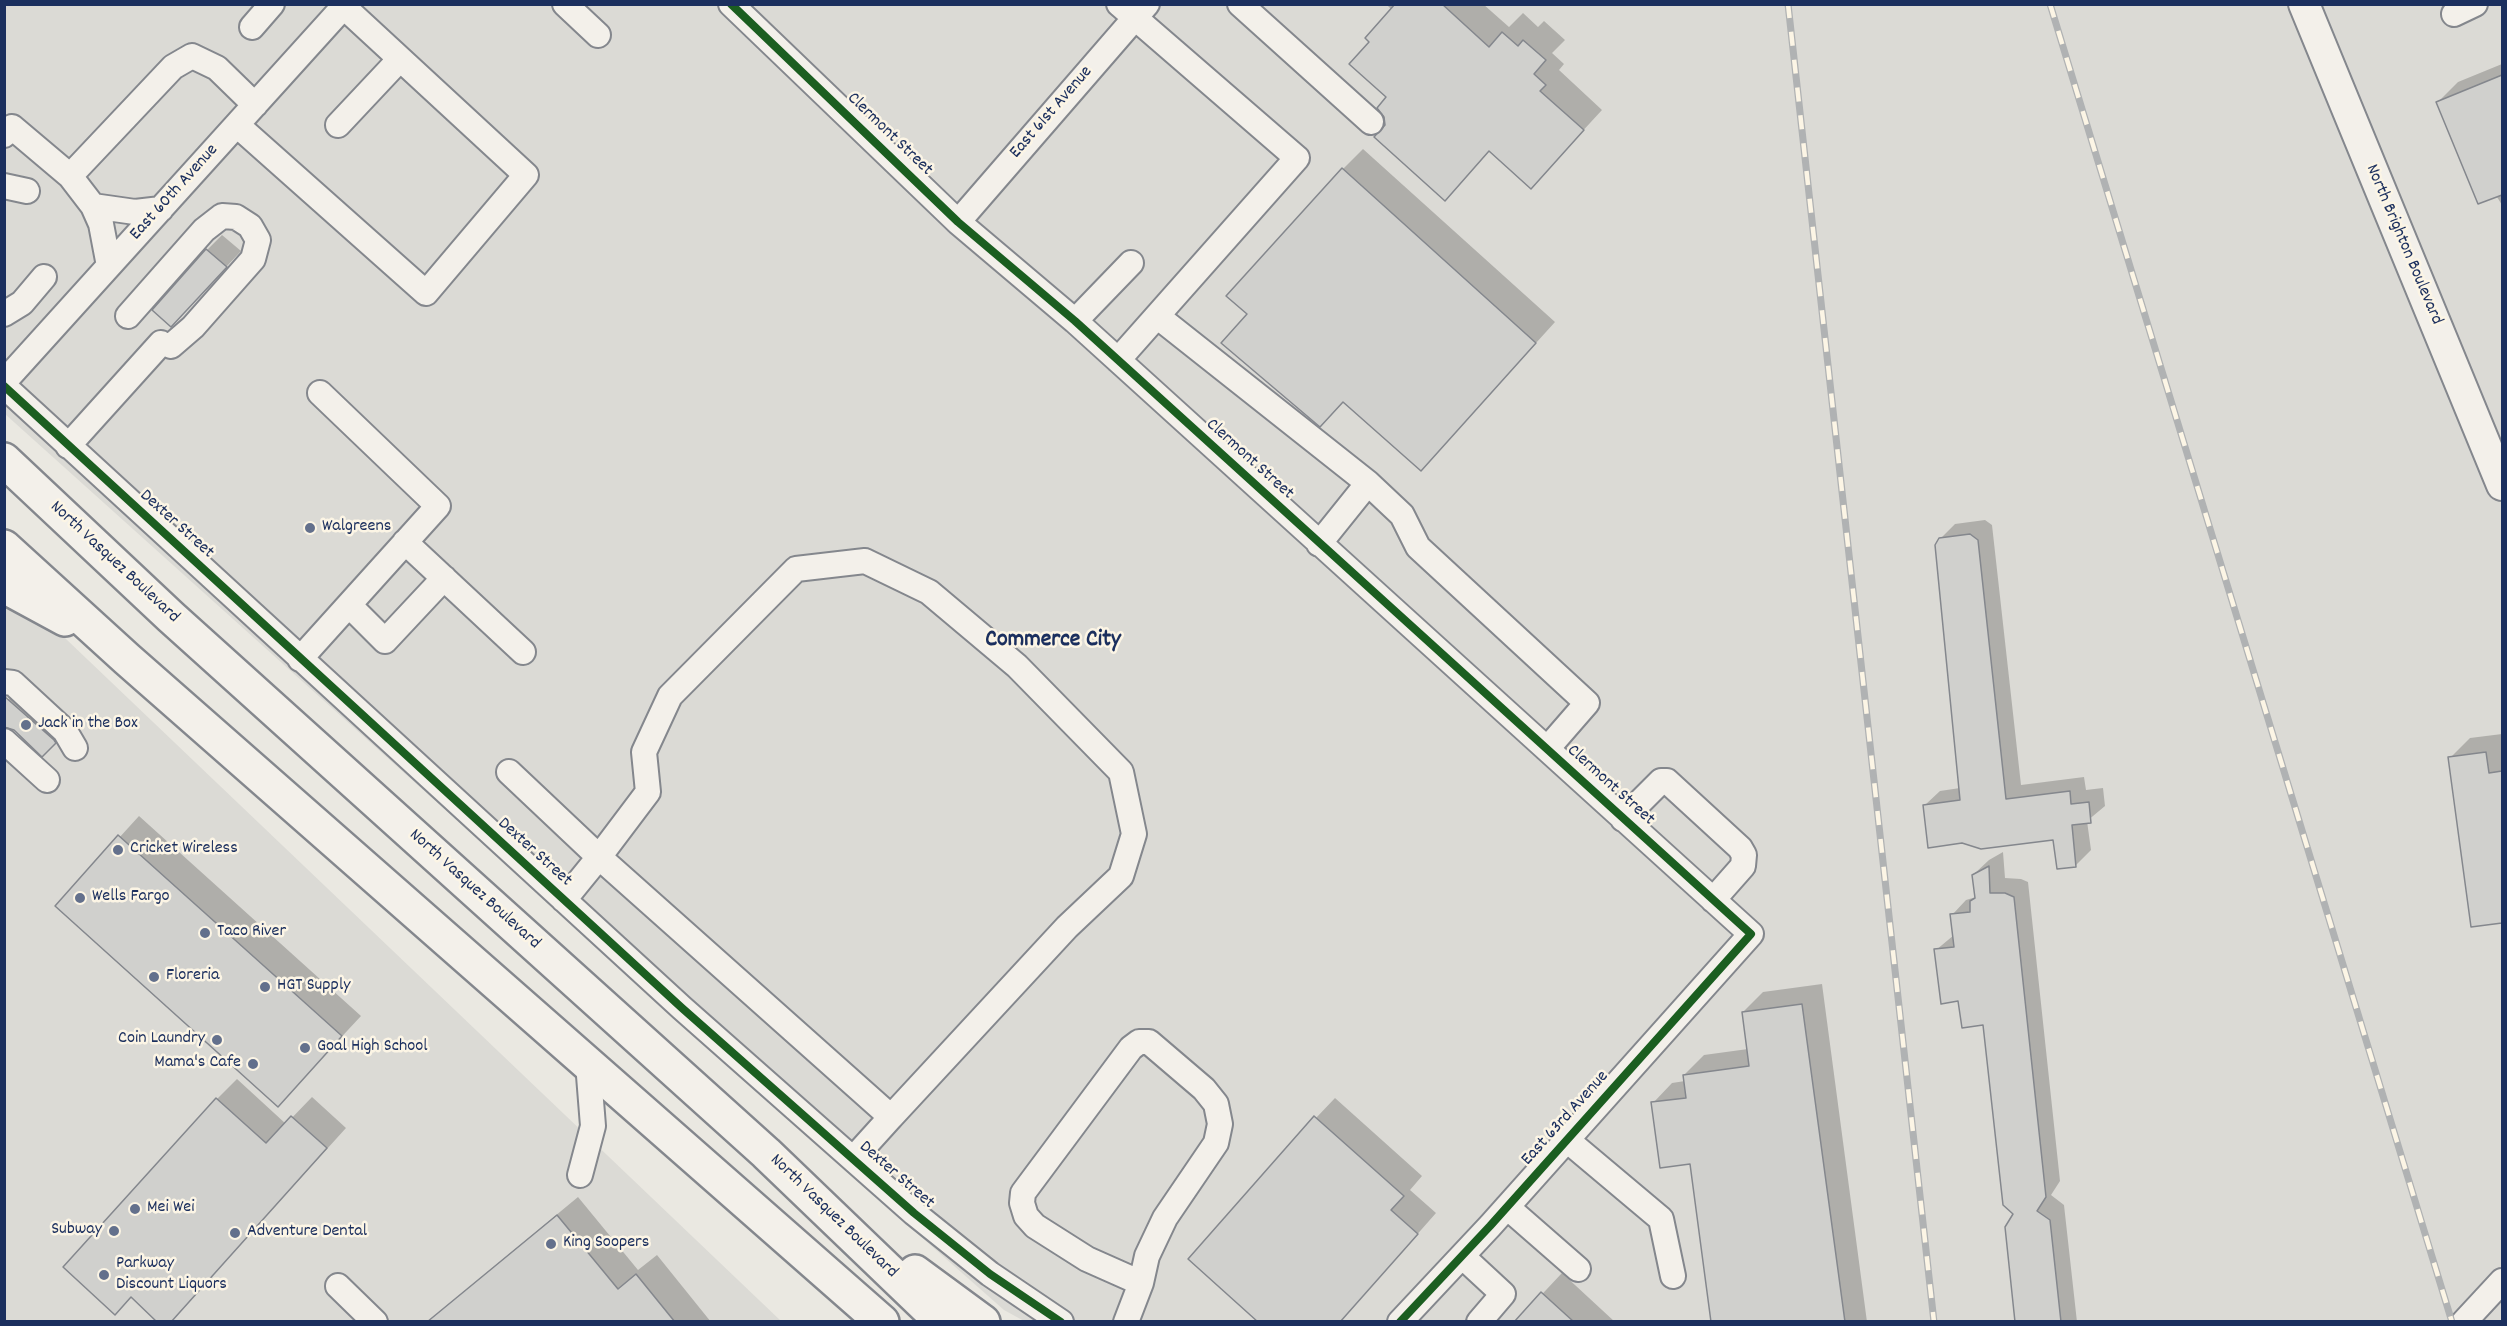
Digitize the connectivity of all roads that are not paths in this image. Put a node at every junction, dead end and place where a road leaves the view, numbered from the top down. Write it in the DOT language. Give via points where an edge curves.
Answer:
graph roads {
  1 [pos="273,4"];
  2 [pos="565,4"];
  3 [pos="731,4"];
  4 [pos="1240,4"];
  5 [pos="2304,4"];
  6 [pos="345,6"];
  7 [pos="1134,9"];
  8 [pos="252,27"];
  9 [pos="598,35"];
  10 [pos="400,58"];
  11 [pos="255,105"];
  12 [pos="1371,122"];
  13 [pos="237,125"];
  14 [pos="338,125"];
  15 [pos="7,126"];
  16 [pos="69,176"];
  17 [pos="93,206"];
  18 [pos="161,209"];
  19 [pos="958,222"];
  20 [pos="1131,263"];
  21 [pos="109,266"];
  22 [pos="44,277"];
  23 [pos="4,315"];
  24 [pos="128,316"];
  25 [pos="1156,316"];
  26 [pos="1075,321"];
  27 [pos="1118,360"];
  28 [pos="4,384"];
  29 [pos="320,393"];
  30 [pos="68,446"];
  31 [pos="4,460"];
  32 [pos="1368,483"];
  33 [pos="2502,485"];
  34 [pos="405,542"];
  35 [pos="1319,544"];
  36 [pos="4,547"];
  37 [pos="444,578"];
  38 [pos="4,586"];
  39 [pos="349,605"];
  40 [pos="523,651"];
  41 [pos="127,659"];
  42 [pos="300,659"];
  43 [pos="4,682"];
  44 [pos="4,741"];
  45 [pos="75,748"];
  46 [pos="1547,750"];
  47 [pos="509,772"];
  48 [pos="47,780"];
  49 [pos="1623,819"];
  50 [pos="599,857"];
  51 [pos="564,900"];
  52 [pos="1713,900"];
  53 [pos="1751,934"];
  54 [pos="588,1063"];
  55 [pos="891,1117"];
  56 [pos="1567,1140"];
  57 [pos="766,1153"];
  58 [pos="853,1159"];
  59 [pos="580,1175"];
  60 [pos="1507,1207"];
  61 [pos="1462,1256"];
  62 [pos="1578,1269"];
  63 [pos="1673,1276"];
  64 [pos="2502,1281"];
  65 [pos="1141,1283"];
  66 [pos="338,1286"];
  67 [pos="375,1322"];
  68 [pos="882,1322"];
  69 [pos="942,1322"];
  70 [pos="983,1322"];
  71 [pos="1061,1322"];
  72 [pos="1126,1322"];
  73 [pos="1400,1322"];
  74 [pos="1479,1322"];
  75 [pos="2464,1322"];
  1 -- 8 [label="street"];
  2 -- 9 [label="street"];
  3 -- 19 [label="street, Clermont Street"];
  4 -- 12 [label="street"];
  5 -- 33 [label="main road, North Brighton Boulevard"];
  6 -- 10 [label="street"];
  6 -- 11 [label="street, East 60th Avenue"];
  7 -- 19 [label="street, East 61st Avenue"];
  7 -- 25 [label="street" via="1297,158"];
  10 -- 13 [label="street" via="526,175 426,293"];
  10 -- 14 [label="street"];
  11 -- 13 [label="street, East 60th Avenue"];
  11 -- 16 [label="street" via="217,68 192,56 173,67"];
  13 -- 18 [label="street, East 60th Avenue"];
  15 -- 16 [label="street"];
  16 -- 17 [label="street"];
  17 -- 18 [label="street" via="135,212"];
  17 -- 21 [label="street"];
  18 -- 21 [label="street, East 60th Avenue"];
  19 -- 26 [label="street, Clermont Street"];
  20 -- 26 [label="street"];
  21 -- 28 [label="street, East 60th Avenue"];
  22 -- 23 [label="street" via="22,303"];
  24 -- 30 [label="street" via="222,216 250,226 258,240 253,259 193,327 166,345"];
  25 -- 27 [label="street"];
  25 -- 32 [label="street" via="1339,448"];
  26 -- 27 [label="street, Clermont Street"];
  27 -- 35 [label="street, Clermont Street"];
  28 -- 30 [label="street, Dexter Street"];
  29 -- 34 [label="street" via="438,506"];
  30 -- 42 [label="street, Dexter Street"];
  31 -- 57 [label="highway, North Vasquez Boulevard" via="236,676"];
  32 -- 35 [label="street"];
  32 -- 46 [label="street" via="1402,515 1418,547 1587,703"];
  34 -- 37 [label="street"];
  34 -- 39 [label="street"];
  35 -- 46 [label="street, Clermont Street"];
  36 -- 41 [label="highway"];
  37 -- 39 [label="street" via="385,641"];
  37 -- 40 [label="street"];
  38 -- 41 [label="highway"];
  39 -- 42 [label="street"];
  41 -- 54 [label="highway"];
  42 -- 51 [label="street, Dexter Street"];
  43 -- 45 [label="street" via="13,683 65,731"];
  44 -- 48 [label="street"];
  46 -- 49 [label="street, Clermont Street"];
  47 -- 50 [label="street"];
  49 -- 52 [label="street, Clermont Street"];
  49 -- 52 [label="street" via="1661,781 1667,781 1744,855 1743,866"];
  50 -- 51 [label="street"];
  50 -- 55 [label="street"];
  50 -- 55 [label="street" via="648,792 644,752 670,696 796,569 864,561 929,592 1017,666 1121,772 1134,834 1121,876 1067,927"];
  51 -- 58 [label="street, Dexter Street"];
  52 -- 53 [label="street, Clermont Street"];
  53 -- 56 [label="street, East 63rd Avenue"];
  54 -- 59 [label="street" via="593,1126"];
  54 -- 68 [label="highway"];
  55 -- 58 [label="street"];
  56 -- 60 [label="street, East 63rd Avenue"];
  56 -- 63 [label="street" via="1661,1219"];
  57 -- 69 [label="highway, North Vasquez Boulevard"];
  57 -- 70 [label="highway"];
  58 -- 71 [label="street, Dexter Street" via="990,1274"];
  60 -- 61 [label="street, East 63rd Avenue"];
  60 -- 62 [label="street"];
  61 -- 73 [label="street, East 63rd Avenue"];
  61 -- 74 [label="street" via="1503,1294"];
  64 -- 75 [label="street"];
  65 -- 65 [label="street" via="1147,1256 1165,1218 1216,1143 1220,1124 1216,1104 1204,1089 1149,1042 1139,1042 1131,1048 1023,1193 1022,1203 1035,1226 1087,1258"];
  65 -- 72 [label="street"];
  66 -- 67 [label="street"];
}
